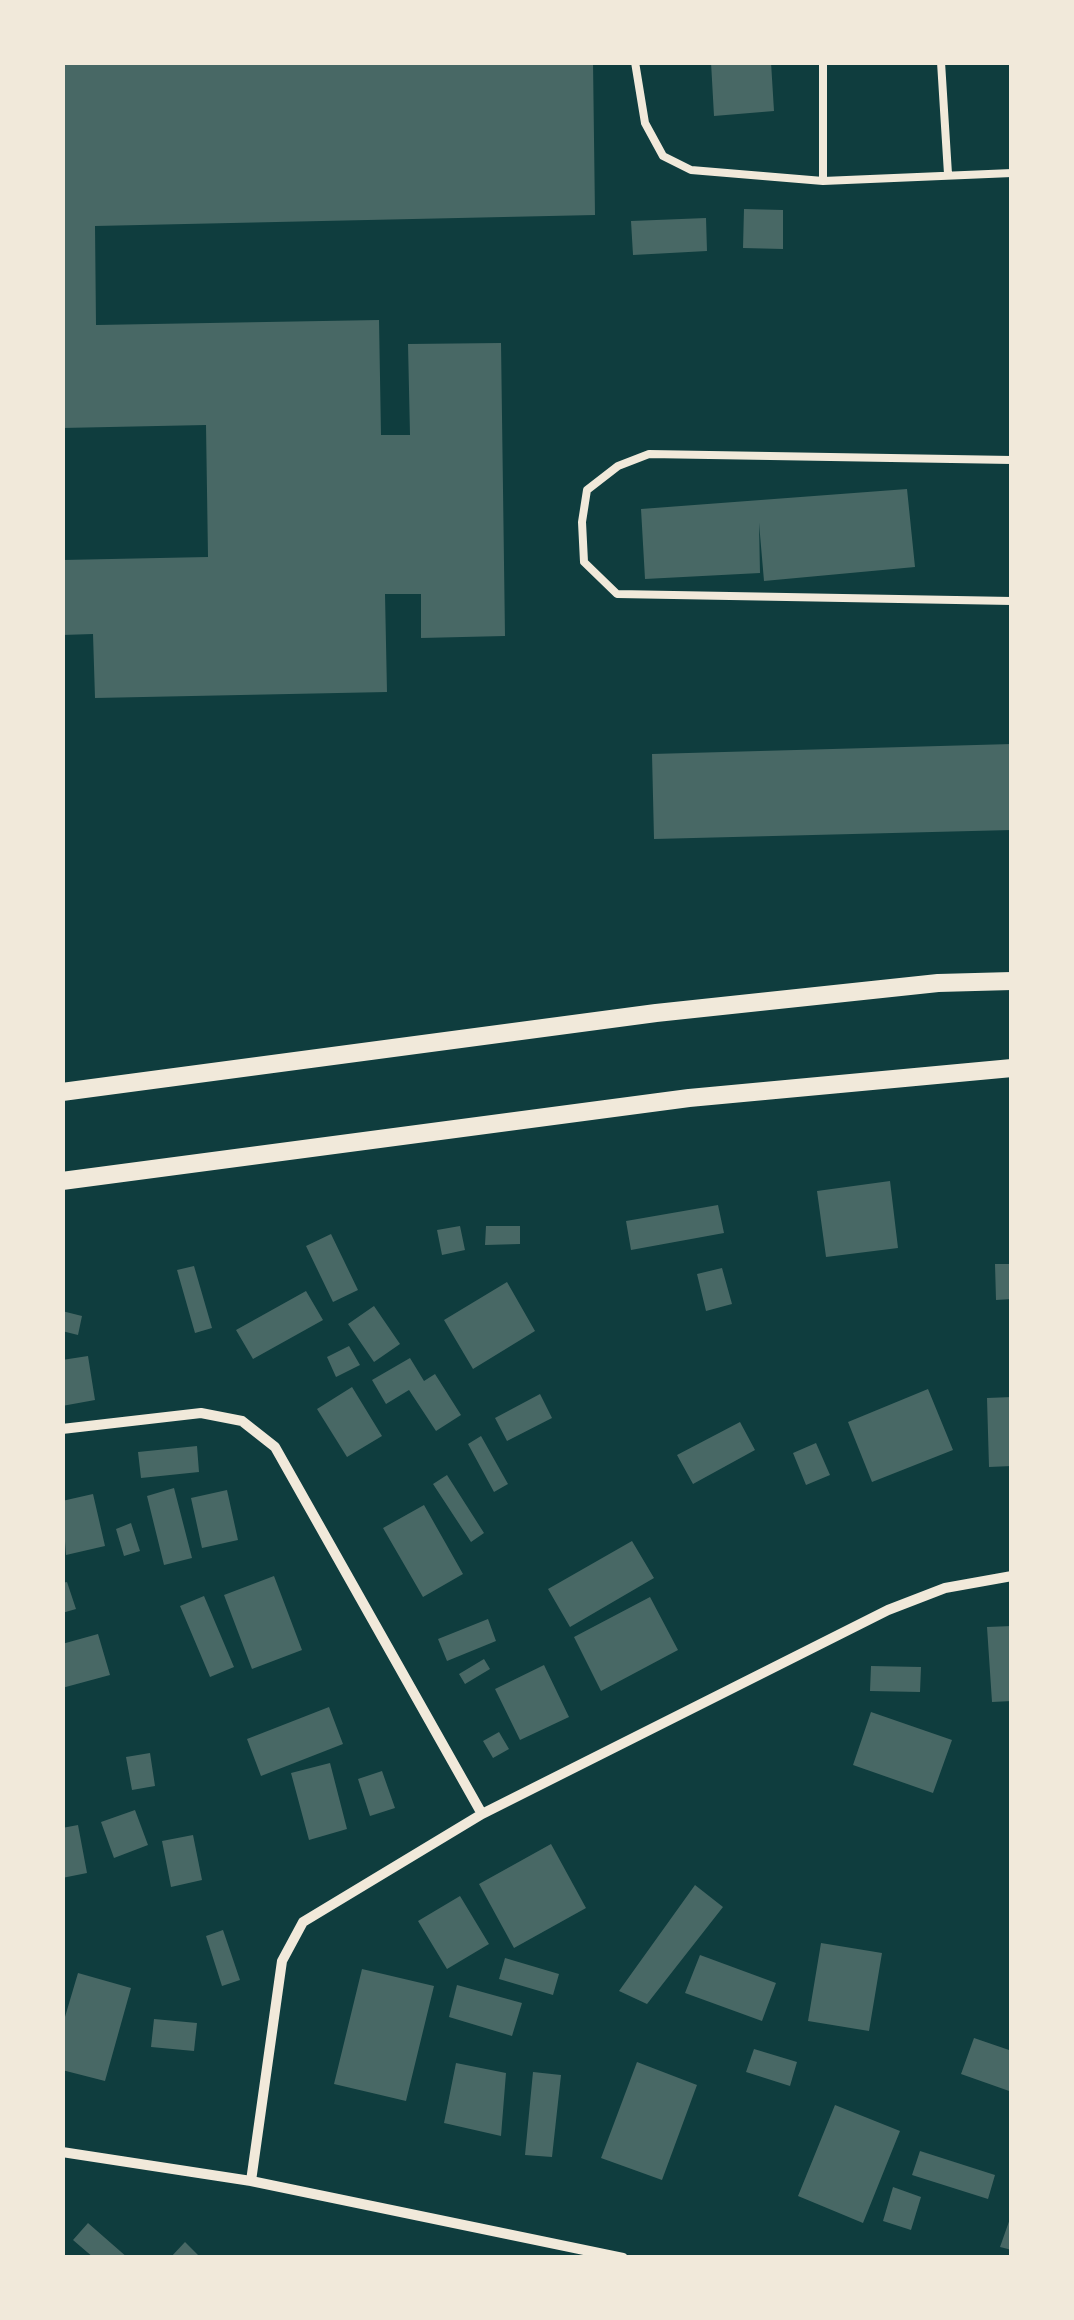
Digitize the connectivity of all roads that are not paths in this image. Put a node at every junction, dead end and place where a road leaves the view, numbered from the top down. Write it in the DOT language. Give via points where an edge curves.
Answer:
graph roads {
  1 [pos="634,62"];
  2 [pos="824,62"];
  3 [pos="942,62"];
  4 [pos="948,174"];
  5 [pos="1012,174"];
  6 [pos="823,180"];
  7 [pos="1012,460"];
  8 [pos="1012,601"];
  9 [pos="1012,981"];
  10 [pos="1012,1068"];
  11 [pos="62,1092"];
  12 [pos="62,1180"];
  13 [pos="62,1429"];
  14 [pos="1012,1576"];
  15 [pos="482,1814"];
  16 [pos="62,2152"];
  17 [pos="250,2180"];
  18 [pos="623,2258"];
  1 -- 6 [label="lane" via="645,124 662,156 690,170"];
  2 -- 6 [label="lane"];
  3 -- 4 [label="lane"];
  4 -- 5 [label="lane"];
  4 -- 6 [label="lane"];
  7 -- 8 [label="lane" via="649,454 618,466 587,490 582,522 584,562 617,594"];
  9 -- 11 [label="street" via="656,1012"];
  10 -- 12 [label="street" via="689,1098"];
  13 -- 15 [label="street" via="201,1413 242,1422 276,1446"];
  14 -- 15 [label="street" via="945,1588 888,1610"];
  15 -- 17 [label="street" via="303,1922 282,1961"];
  16 -- 17 [label="street"];
  17 -- 18 [label="street"];
}
